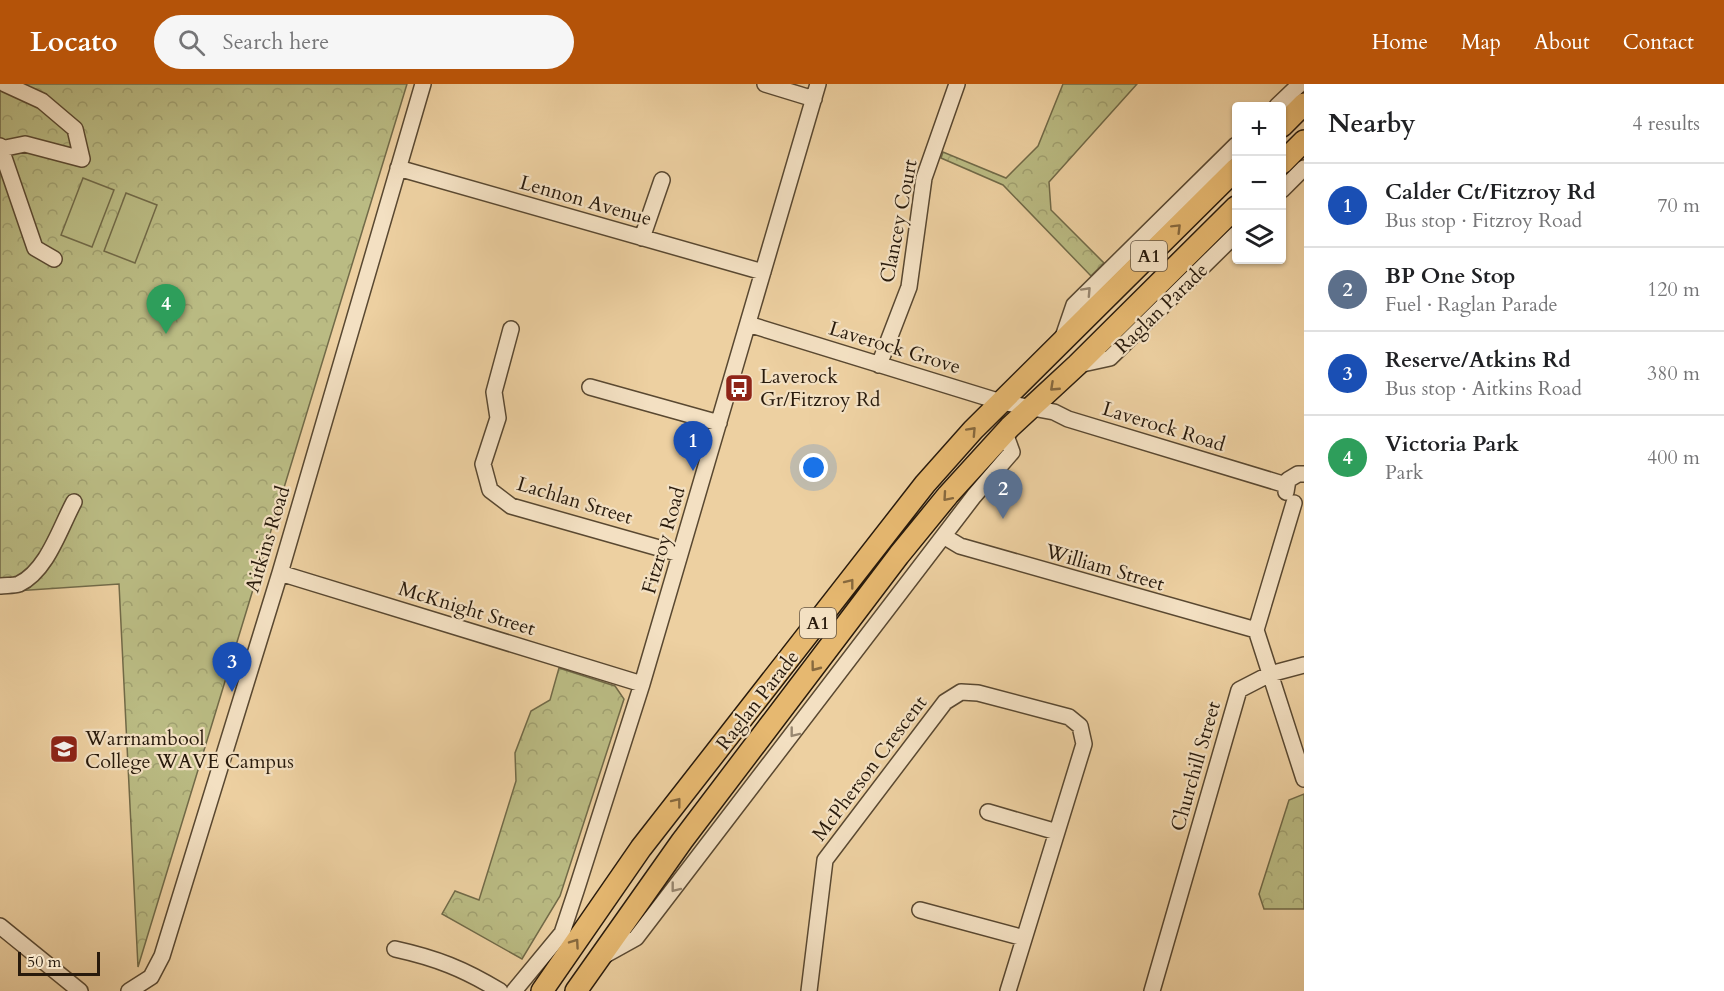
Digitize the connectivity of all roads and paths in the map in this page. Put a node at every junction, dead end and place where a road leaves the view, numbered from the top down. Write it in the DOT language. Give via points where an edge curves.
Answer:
graph roads {
  1 [pos="5,84"];
  2 [pos="423,84"];
  3 [pos="765,84"];
  4 [pos="957,84"];
  5 [pos="1300,84"];
  6 [pos="816,91"];
  7 [pos="1281,102"];
  8 [pos="1304,104"];
  9 [pos="1286,121"];
  10 [pos="1304,141"];
  11 [pos="1,148"];
  12 [pos="1232,149"];
  13 [pos="1286,158"];
  14 [pos="398,168"];
  15 [pos="1304,168"];
  16 [pos="1232,173"];
  17 [pos="662,180"];
  18 [pos="1286,185"];
  19 [pos="1233,210"];
  20 [pos="642,238"];
  21 [pos="1232,238"];
  22 [pos="54,259"];
  23 [pos="763,272"];
  24 [pos="748,324"];
  25 [pos="511,329"];
  26 [pos="1061,343"];
  27 [pos="879,365"];
  28 [pos="1077,365"];
  29 [pos="590,387"];
  30 [pos="1001,402"];
  31 [pos="1030,408"];
  32 [pos="719,423"];
  33 [pos="1005,433"];
  34 [pos="1304,474"];
  35 [pos="1286,485"];
  36 [pos="74,502"];
  37 [pos="1299,503"];
  38 [pos="945,537"];
  39 [pos="680,554"];
  40 [pos="280,573"];
  41 [pos="0,586"];
  42 [pos="1256,630"];
  43 [pos="1304,665"];
  44 [pos="1270,674"];
  45 [pos="642,684"];
  46 [pos="1304,779"];
  47 [pos="988,812"];
  48 [pos="1057,832"];
  49 [pos="920,910"];
  50 [pos="0,926"];
  51 [pos="1024,938"];
  52 [pos="395,949"];
  53 [pos="597,959"];
  54 [pos="550,989"];
  55 [pos="80,991"];
  56 [pos="129,991"];
  57 [pos="500,991"];
  58 [pos="514,991"];
  59 [pos="576,991"];
  60 [pos="809,991"];
  61 [pos="1008,991"];
  62 [pos="1152,991"];
  1 -- 11 [label="street" via="42,101 75,129 82,159 25,144"];
  2 -- 14 [label="street, Aitkins Road"];
  3 -- 6 [label="street"];
  4 -- 27 [label="street, Clancey Court" via="924,178 909,287"];
  5 -- 7 [label="street"];
  6 -- 23 [label="street, Fitzroy Road"];
  8 -- 9 [label="highway"];
  10 -- 13 [label="highway"];
  11 -- 22 [label="street" via="35,248"];
  26 -- 12 [label="street, Raglan Parade, one-way" via="1074,305"];
  14 -- 20 [label="street, Lennon Avenue"];
  14 -- 40 [label="street, Aitkins Road"];
  15 -- 18 [label="street"];
  26 -- 16 [label="highway, Raglan Parade / A1, one-way"];
  17 -- 20 [label="street"];
  19 -- 28 [label="highway, Raglan Parade / A1"];
  20 -- 23 [label="street, Lennon Avenue"];
  21 -- 28 [label="street, Raglan Parade" via="1110,358"];
  23 -- 24 [label="street, Fitzroy Road"];
  24 -- 27 [label="street, Laverock Grove"];
  24 -- 32 [label="street, Fitzroy Road"];
  25 -- 39 [label="street, Lachlan Street" via="494,392 497,425 483,464 490,490 511,506"];
  26 -- 30 [label="highway, Raglan Parade / A1"];
  27 -- 30 [label="street, Laverock Grove"];
  28 -- 31 [label="highway, Raglan Parade / A1, one-way"];
  29 -- 32 [label="street"];
  30 -- 31 [label="street, Laverock Grove"];
  54 -- 30 [label="highway, Raglan Parade / A1, one-way" via="641,848 925,484"];
  31 -- 33 [label="highway, Raglan Parade / A1"];
  31 -- 35 [label="street, Laverock Road" via="1054,412"];
  32 -- 39 [label="street, Fitzroy Road"];
  33 -- 38 [label="street, Raglan Parade" via="1012,452"];
  33 -- 53 [label="highway, Raglan Parade / A1, one-way" via="899,555"];
  34 -- 35 [label="street" via="1293,476"];
  35 -- 37 [label="street" via="1287,495"];
  36 -- 41 [label="street" via="33,574 17,584"];
  37 -- 42 [label="street"];
  38 -- 42 [label="street, William Street" via="960,546"];
  38 -- 53 [label="street, Raglan Parade, one-way" via="636,938"];
  39 -- 45 [label="street, Fitzroy Road"];
  40 -- 45 [label="street, McKnight Street"];
  40 -- 56 [label="street, Aitkins Road" via="162,956 151,977"];
  42 -- 44 [label="street"];
  43 -- 44 [label="street, Churchill Street"];
  44 -- 46 [label="street"];
  44 -- 62 [label="street, Churchill Street" via="1239,690"];
  45 -- 58 [label="street, Fitzroy Road" via="562,933"];
  47 -- 48 [label="street"];
  48 -- 51 [label="street, McPherson Crescent"];
  48 -- 60 [label="street, McPherson Crescent" via="1084,744 1080,726 1069,717 978,693 961,692 945,702 825,860"];
  49 -- 51 [label="street"];
  50 -- 55 [label="street"];
  51 -- 61 [label="street, McPherson Crescent"];
  52 -- 57 [label="street" via="439,959"];
  53 -- 59 [label="highway, Raglan Parade / A1"];
}
